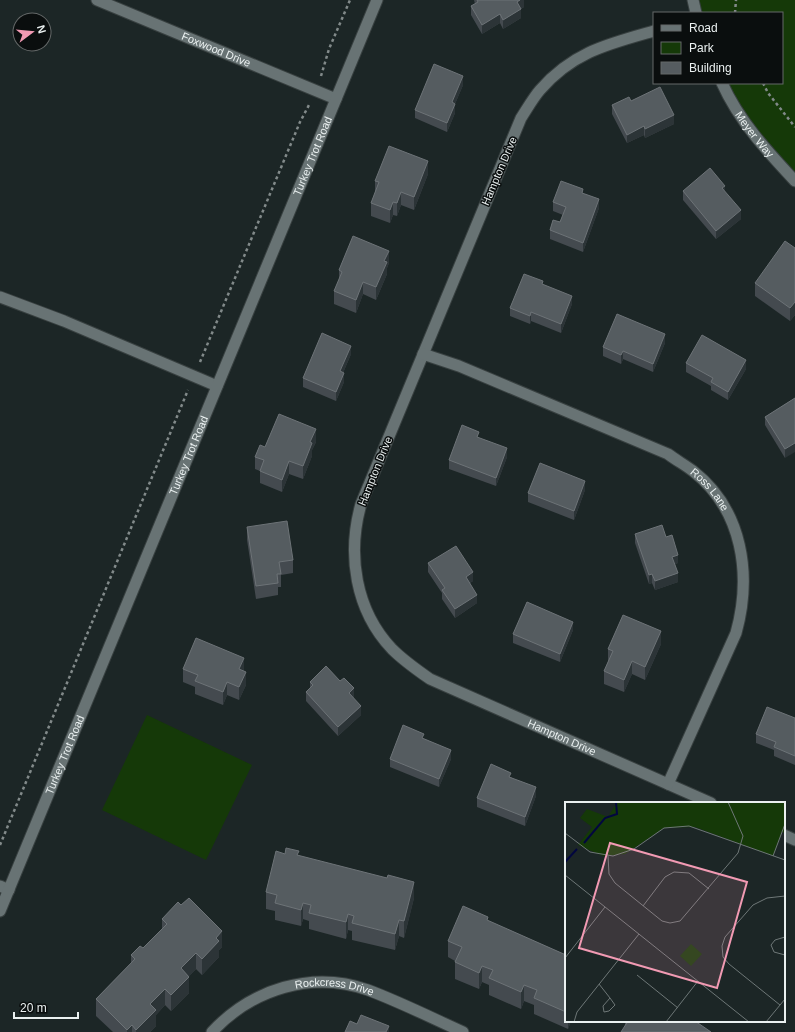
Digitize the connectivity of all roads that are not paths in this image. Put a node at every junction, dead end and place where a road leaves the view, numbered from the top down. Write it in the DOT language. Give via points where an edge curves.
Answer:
graph roads {
  1 [pos="97,0"];
  2 [pos="377,0"];
  3 [pos="693,0"];
  4 [pos="696,12"];
  5 [pos="653,31"];
  6 [pos="723,84"];
  7 [pos="336,99"];
  8 [pos="795,181"];
  9 [pos="0,297"];
  10 [pos="423,354"];
  11 [pos="217,386"];
  12 [pos="668,784"];
  13 [pos="709,802"];
  14 [pos="785,835"];
  15 [pos="795,840"];
  16 [pos="4,888"];
  17 [pos="0,911"];
  18 [pos="212,1032"];
  19 [pos="463,1032"];
  1 -- 7 [label="street, Foxwood Drive"];
  2 -- 7 [label="street, Turkey Trot Road"];
  3 -- 4 [label="street"];
  5 -- 10 [label="street, Hampton Drive" via="602,45 572,61 539,91 521,118"];
  6 -- 8 [label="street, Meyer Way" via="747,127"];
  7 -- 11 [label="street, Turkey Trot Road"];
  9 -- 11 [label="street" via="64,321"];
  10 -- 12 [label="street, Hampton Drive" via="357,519 353,547 356,576 374,624 401,658 430,679"];
  10 -- 12 [label="street, Ross Lane" via="459,366 668,454 694,472 721,502 735,529 743,560 745,581 742,613 736,633"];
  11 -- 16 [label="street, Turkey Trot Road"];
  12 -- 13 [label="street, Hampton Drive"];
  14 -- 15 [label="street"];
  16 -- 17 [label="street, Turkey Trot Road"];
  18 -- 19 [label="street, Rockcress Drive" via="249,1001 268,992 297,984 328,983 368,990"];
}
